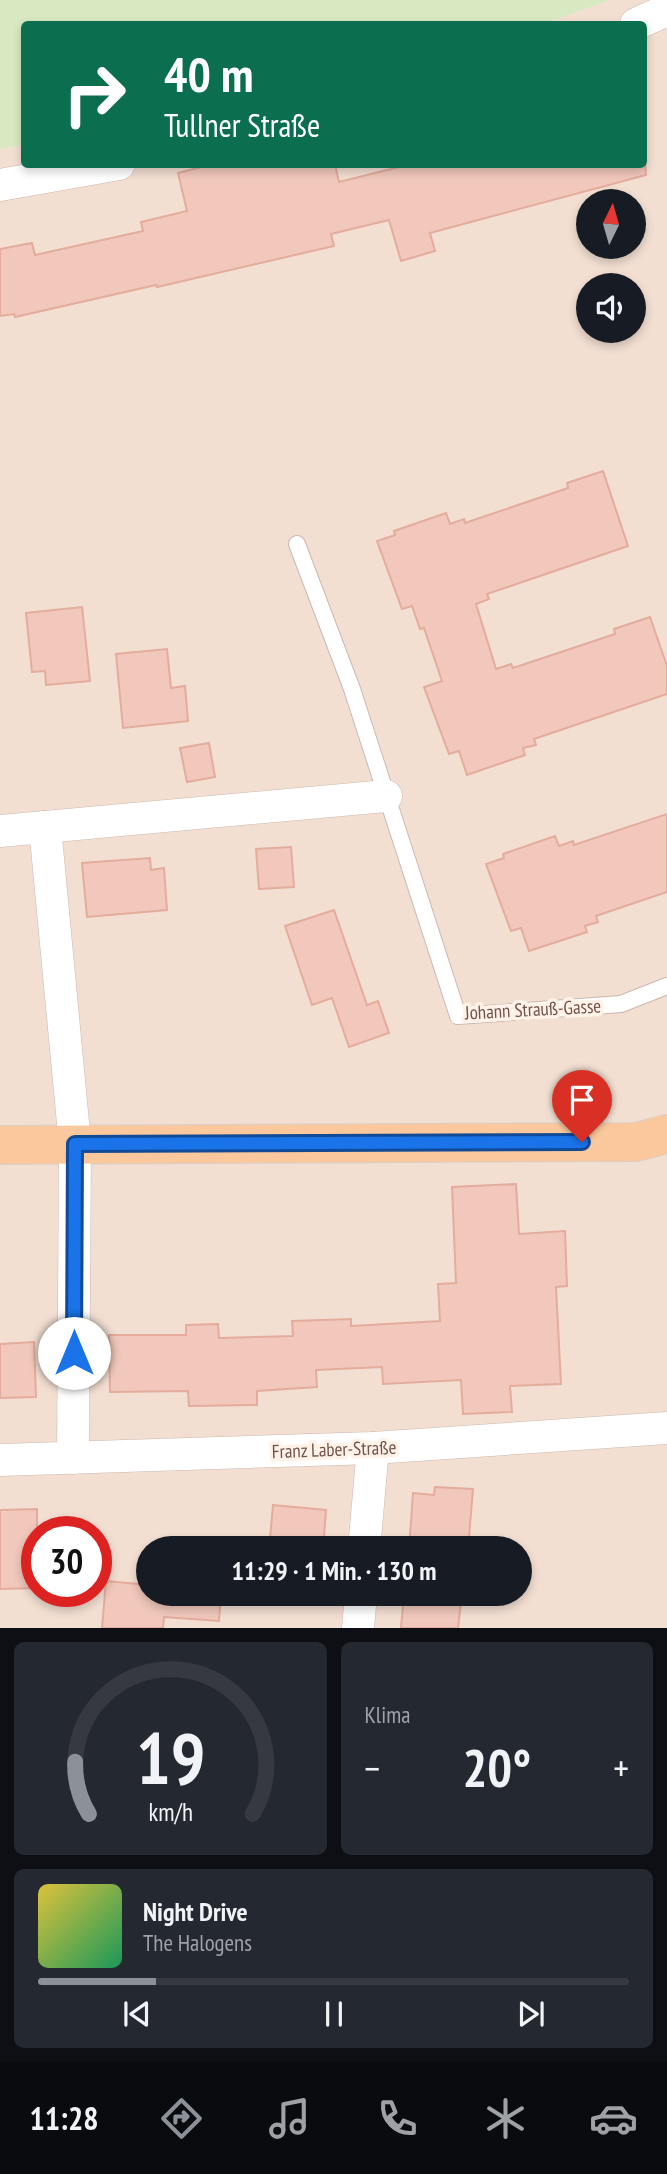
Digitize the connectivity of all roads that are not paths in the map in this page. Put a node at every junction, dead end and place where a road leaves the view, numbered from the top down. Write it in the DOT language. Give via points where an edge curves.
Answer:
graph roads {
  1 [pos="667,10"];
  2 [pos="643,21"];
  3 [pos="96,168"];
  4 [pos="0,185"];
  5 [pos="297,544"];
  6 [pos="386,796"];
  7 [pos="45,827"];
  8 [pos="0,831"];
  9 [pos="667,986"];
  10 [pos="667,1134"];
  11 [pos="75,1144"];
  12 [pos="0,1145"];
  13 [pos="667,1428"];
  14 [pos="373,1448"];
  15 [pos="73,1458"];
  16 [pos="0,1460"];
  17 [pos="365,1536"];
  18 [pos="360,1606"];
  19 [pos="358,1628"];
  1 -- 2 [label="street"];
  3 -- 4 [label="street"];
  5 -- 6 [label="lane, Johann Strauß-Gasse" via="352,689"];
  6 -- 7 [label="street"];
  6 -- 9 [label="lane, Johann Strauß-Gasse" via="458,1016 621,1004"];
  7 -- 8 [label="street"];
  7 -- 11 [label="street"];
  10 -- 11 [label="main road" via="636,1142"];
  11 -- 12 [label="main road"];
  11 -- 15 [label="street"];
  13 -- 14 [label="street, Franz Laber-Straße"];
  14 -- 15 [label="street, Franz Laber-Straße"];
  14 -- 17 [label="street"];
  15 -- 16 [label="street, Franz Laber-Straße"];
  18 -- 19 [label="street"];
}
